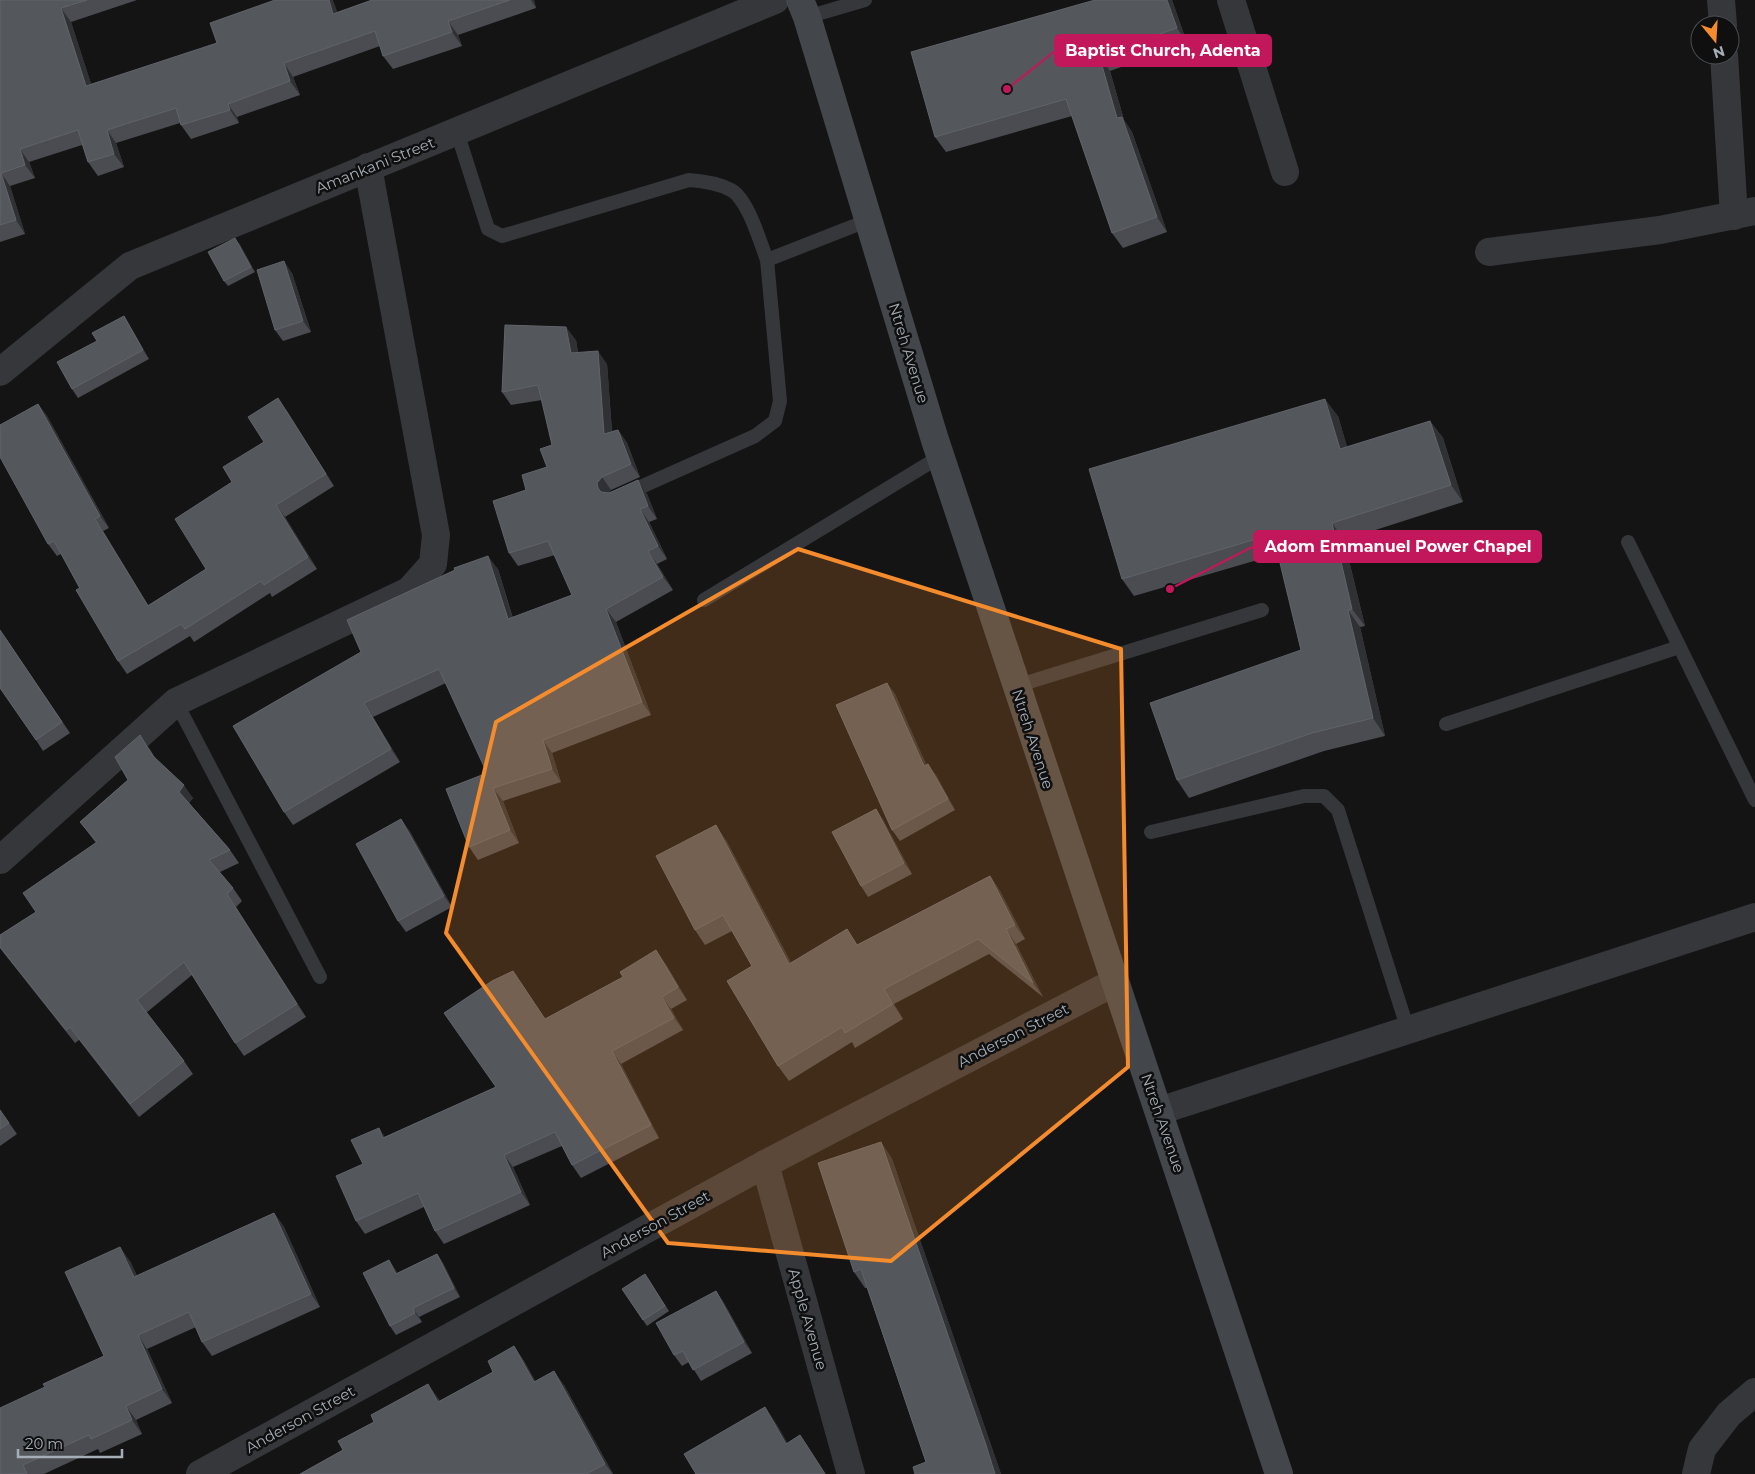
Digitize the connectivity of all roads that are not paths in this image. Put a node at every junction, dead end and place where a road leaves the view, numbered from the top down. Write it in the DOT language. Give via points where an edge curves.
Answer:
graph roads {
  1 [pos="775,0"];
  2 [pos="865,0"];
  3 [pos="1231,0"];
  4 [pos="1721,0"];
  5 [pos="804,8"];
  6 [pos="1722,15"];
  7 [pos="1725,65"];
  8 [pos="457,132"];
  9 [pos="368,167"];
  10 [pos="1285,172"];
  11 [pos="1745,213"];
  12 [pos="869,220"];
  13 [pos="1488,252"];
  14 [pos="767,260"];
  15 [pos="0,372"];
  16 [pos="941,456"];
  17 [pos="616,498"];
  18 [pos="1628,542"];
  19 [pos="704,600"];
  20 [pos="1262,610"];
  21 [pos="1679,647"];
  22 [pos="1016,686"];
  23 [pos="176,702"];
  24 [pos="1446,724"];
  25 [pos="1755,800"];
  26 [pos="1151,832"];
  27 [pos="0,860"];
  28 [pos="1755,917"];
  29 [pos="320,977"];
  30 [pos="1115,982"];
  31 [pos="1408,1030"];
  32 [pos="1159,1111"];
  33 [pos="765,1164"];
  34 [pos="1755,1392"];
  35 [pos="200,1474"];
  36 [pos="851,1474"];
  37 [pos="1279,1474"];
  38 [pos="1696,1474"];
  1 -- 8 [label="street, Amankani Street"];
  2 -- 5 [label="lane"];
  3 -- 10 [label="street"];
  4 -- 6 [label="street"];
  5 -- 12 [label="street, Ntreh Avenue"];
  7 -- 11 [label="street"];
  8 -- 9 [label="street, Amankani Street"];
  8 -- 14 [label="lane" via="488,229 502,236 689,180 713,182 734,191 747,210"];
  9 -- 15 [label="street, Amankani Street" via="130,266"];
  9 -- 23 [label="street" via="436,535 433,564 409,592"];
  11 -- 13 [label="street" via="1660,230"];
  12 -- 14 [label="lane"];
  12 -- 16 [label="street, Ntreh Avenue"];
  14 -- 17 [label="lane" via="780,401 775,421 755,436"];
  16 -- 19 [label="lane"];
  16 -- 22 [label="street, Ntreh Avenue"];
  18 -- 21 [label="lane"];
  20 -- 22 [label="lane"];
  21 -- 24 [label="lane"];
  21 -- 25 [label="lane"];
  22 -- 30 [label="street, Ntreh Avenue"];
  23 -- 27 [label="street"];
  23 -- 29 [label="lane"];
  26 -- 31 [label="lane" via="1304,796 1324,796 1338,810"];
  28 -- 31 [label="street"];
  30 -- 32 [label="street, Ntreh Avenue"];
  30 -- 33 [label="street, Anderson Street"];
  31 -- 32 [label="street"];
  32 -- 37 [label="street, Ntreh Avenue"];
  33 -- 35 [label="street, Anderson Street"];
  33 -- 36 [label="street, Apple Avenue"];
  34 -- 38 [label="street" via="1729,1414 1702,1449"];
}
